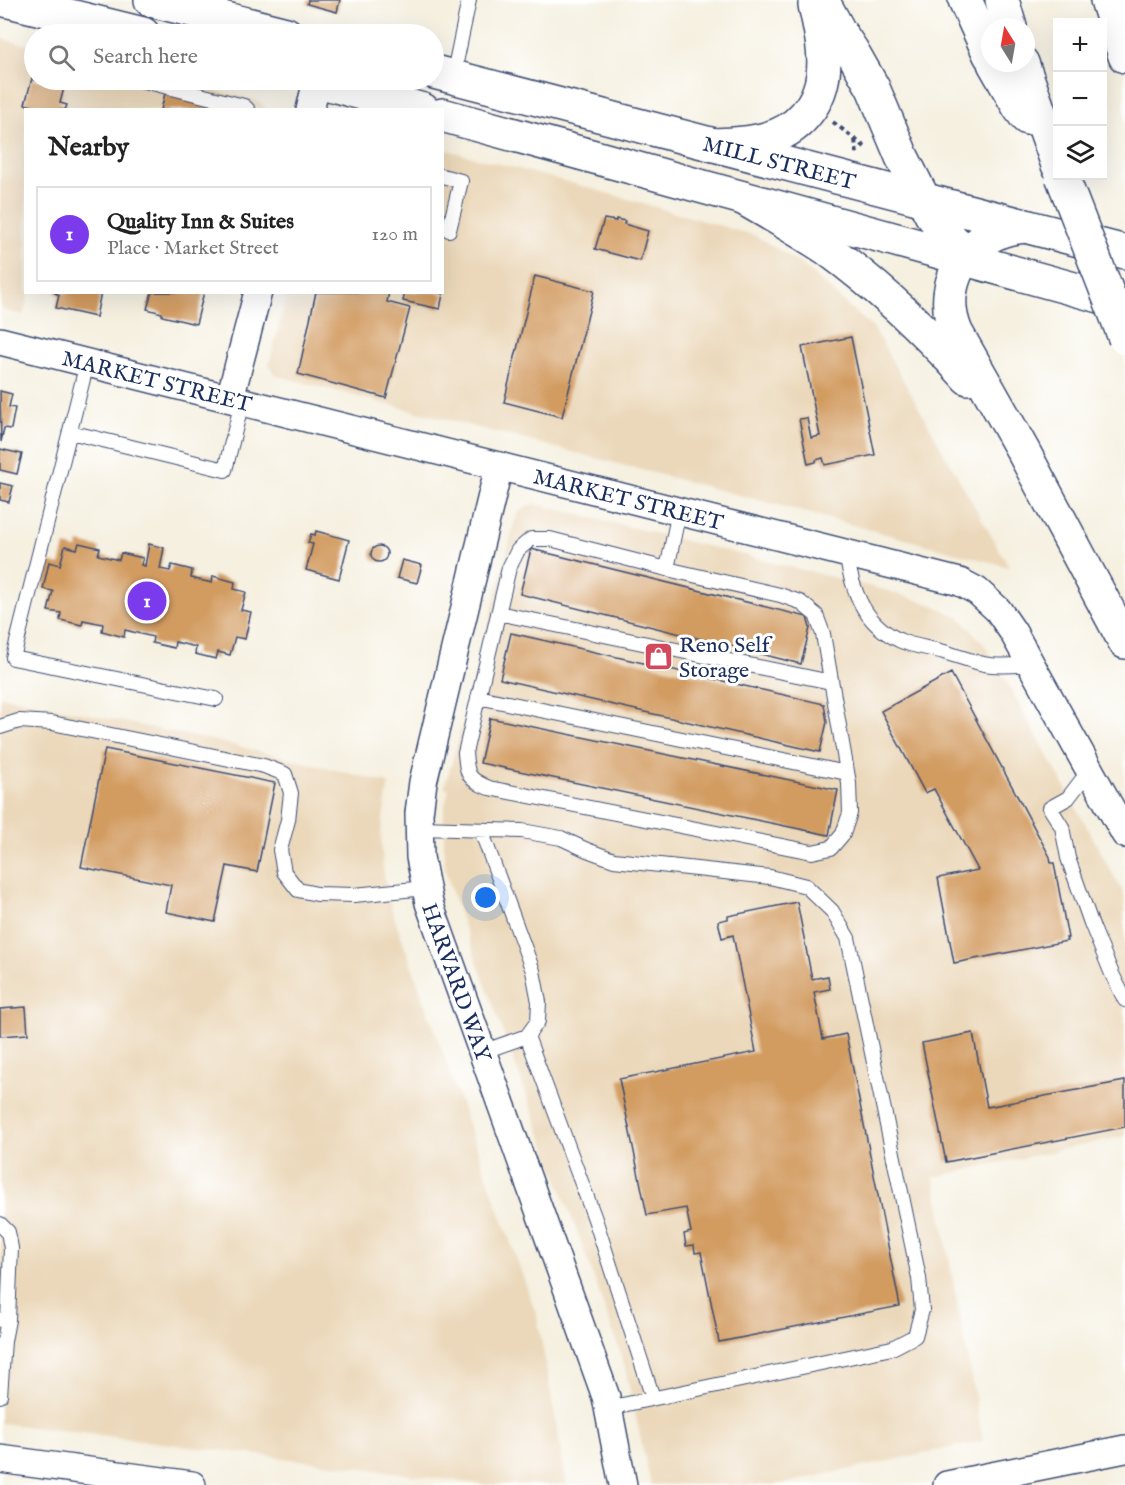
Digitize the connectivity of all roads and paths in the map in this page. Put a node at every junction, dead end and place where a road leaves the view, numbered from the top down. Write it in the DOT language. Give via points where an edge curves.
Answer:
graph roads {
  1 [pos="5,0"];
  2 [pos="151,0"];
  3 [pos="469,0"];
  4 [pos="814,0"];
  5 [pos="822,0"];
  6 [pos="965,0"];
  7 [pos="1002,0"];
  8 [pos="1107,0"];
  9 [pos="216,9"];
  10 [pos="1007,18"];
  11 [pos="102,24"];
  12 [pos="258,24"];
  13 [pos="981,35"];
  14 [pos="1125,56"];
  15 [pos="444,72"];
  16 [pos="999,72"];
  17 [pos="1025,72"];
  18 [pos="444,75"];
  19 [pos="180,90"];
  20 [pos="314,90"];
  21 [pos="348,90"];
  22 [pos="402,107"];
  23 [pos="246,108"];
  24 [pos="309,108"];
  25 [pos="444,116"];
  26 [pos="831,120"];
  27 [pos="855,140"];
  28 [pos="715,145"];
  29 [pos="868,150"];
  30 [pos="1053,153"];
  31 [pos="857,155"];
  32 [pos="1053,158"];
  33 [pos="444,177"];
  34 [pos="1063,180"];
  35 [pos="743,198"];
  36 [pos="922,199"];
  37 [pos="1025,226"];
  38 [pos="449,230"];
  39 [pos="1125,252"];
  40 [pos="972,258"];
  41 [pos="258,294"];
  42 [pos="1125,303"];
  43 [pos="1125,338"];
  44 [pos="0,341"];
  45 [pos="87,363"];
  46 [pos="236,400"];
  47 [pos="70,432"];
  48 [pos="1022,449"];
  49 [pos="499,466"];
  50 [pos="679,511"];
  51 [pos="846,553"];
  52 [pos="667,569"];
  53 [pos="498,613"];
  54 [pos="1125,642"];
  55 [pos="6,656"];
  56 [pos="1031,664"];
  57 [pos="831,682"];
  58 [pos="478,697"];
  59 [pos="216,699"];
  60 [pos="0,727"];
  61 [pos="847,773"];
  62 [pos="1091,773"];
  63 [pos="420,828"];
  64 [pos="481,830"];
  65 [pos="1125,834"];
  66 [pos="426,888"];
  67 [pos="1119,975"];
  68 [pos="1125,1000"];
  69 [pos="527,1036"];
  70 [pos="482,1052"];
  71 [pos="0,1224"];
  72 [pos="4,1320"];
  73 [pos="0,1396"];
  74 [pos="653,1398"];
  75 [pos="608,1408"];
  76 [pos="1125,1449"];
  77 [pos="0,1460"];
  78 [pos="958,1484"];
  79 [pos="192,1485"];
  80 [pos="623,1485"];
  1 -- 11 [label="main road"];
  2 -- 9 [label="main road"];
  3 -- 15 [label="lane"];
  4 -- 28 [label="main road" via="824,53 823,80 812,106 783,133"];
  5 -- 36 [label="main road" via="873,88"];
  6 -- 13 [label="main road"];
  7 -- 10 [label="main road"];
  8 -- 14 [label="main road"];
  9 -- 12 [label="main road"];
  16 -- 32 [label="main road"];
  17 -- 30 [label="main road"];
  18 -- 28 [label="main road, MILL STREET"];
  19 -- 23 [label="lane"];
  20 -- 24 [label="street"];
  21 -- 22 [label="main road"];
  25 -- 35 [label="main road, MILL STREET"];
  26 -- 27 [label="path"];
  27 -- 29 [label="path"];
  27 -- 31 [label="path"];
  28 -- 36 [label="main road, MILL STREET"];
  33 -- 38 [label="lane" via="461,181"];
  34 -- 43 [label="main road, bridge"];
  35 -- 40 [label="main road, MILL STREET"];
  35 -- 48 [label="main road" via="825,248 897,306 974,384"];
  36 -- 37 [label="main road, MILL STREET"];
  36 -- 40 [label="main road" via="941,228"];
  37 -- 39 [label="main road, MILL STREET"];
  37 -- 40 [label="main road" via="1009,228 980,242"];
  40 -- 42 [label="main road, MILL STREET"];
  40 -- 48 [label="main road" via="954,278 949,306 953,323"];
  41 -- 46 [label="street"];
  44 -- 45 [label="street, MARKET STREET"];
  45 -- 46 [label="street, MARKET STREET"];
  45 -- 47 [label="lane"];
  46 -- 47 [label="lane" via="225,470"];
  46 -- 49 [label="street, MARKET STREET"];
  47 -- 55 [label="lane"];
  48 -- 54 [label="main road"];
  49 -- 50 [label="street, MARKET STREET"];
  49 -- 63 [label="street, HARVARD WAY" via="423,782"];
  50 -- 51 [label="street, MARKET STREET"];
  50 -- 52 [label="lane"];
  51 -- 56 [label="street, MARKET STREET" via="960,582 977,591 998,610"];
  51 -- 56 [label="lane" via="859,603 877,626 900,641 985,664"];
  52 -- 53 [label="lane" via="550,539 531,539 518,550 509,568"];
  52 -- 57 [label="lane" via="800,602 816,615"];
  53 -- 57 [label="lane"];
  53 -- 58 [label="lane"];
  55 -- 59 [label="lane"];
  56 -- 62 [label="street, MARKET STREET"];
  57 -- 61 [label="lane"];
  58 -- 61 [label="lane"];
  58 -- 61 [label="lane" via="465,753 466,770 474,782 489,788 812,852 831,848 843,834 850,813"];
  60 -- 66 [label="lane" via="19,721 52,723 264,766 285,774 291,793 280,850 284,872 298,890 354,895"];
  62 -- 65 [label="street, MARKET STREET"];
  62 -- 67 [label="lane" via="1068,798 1050,807 1062,827 1068,858 1090,922"];
  63 -- 64 [label="lane"];
  63 -- 66 [label="street, HARVARD WAY"];
  64 -- 69 [label="lane" via="533,971 538,1021"];
  64 -- 74 [label="lane" via="522,831 561,838 614,860 770,877 806,886 832,911 848,938 919,1278 922,1310 915,1335 892,1348"];
  66 -- 70 [label="street, HARVARD WAY"];
  67 -- 68 [label="lane"];
  69 -- 70 [label="lane"];
  69 -- 74 [label="lane" via="595,1219"];
  70 -- 75 [label="street, HARVARD WAY"];
  71 -- 72 [label="lane" via="8,1232 11,1248"];
  72 -- 73 [label="lane"];
  74 -- 75 [label="lane"];
  75 -- 80 [label="street, HARVARD WAY"];
  76 -- 78 [label="street"];
  77 -- 79 [label="street"];
}
